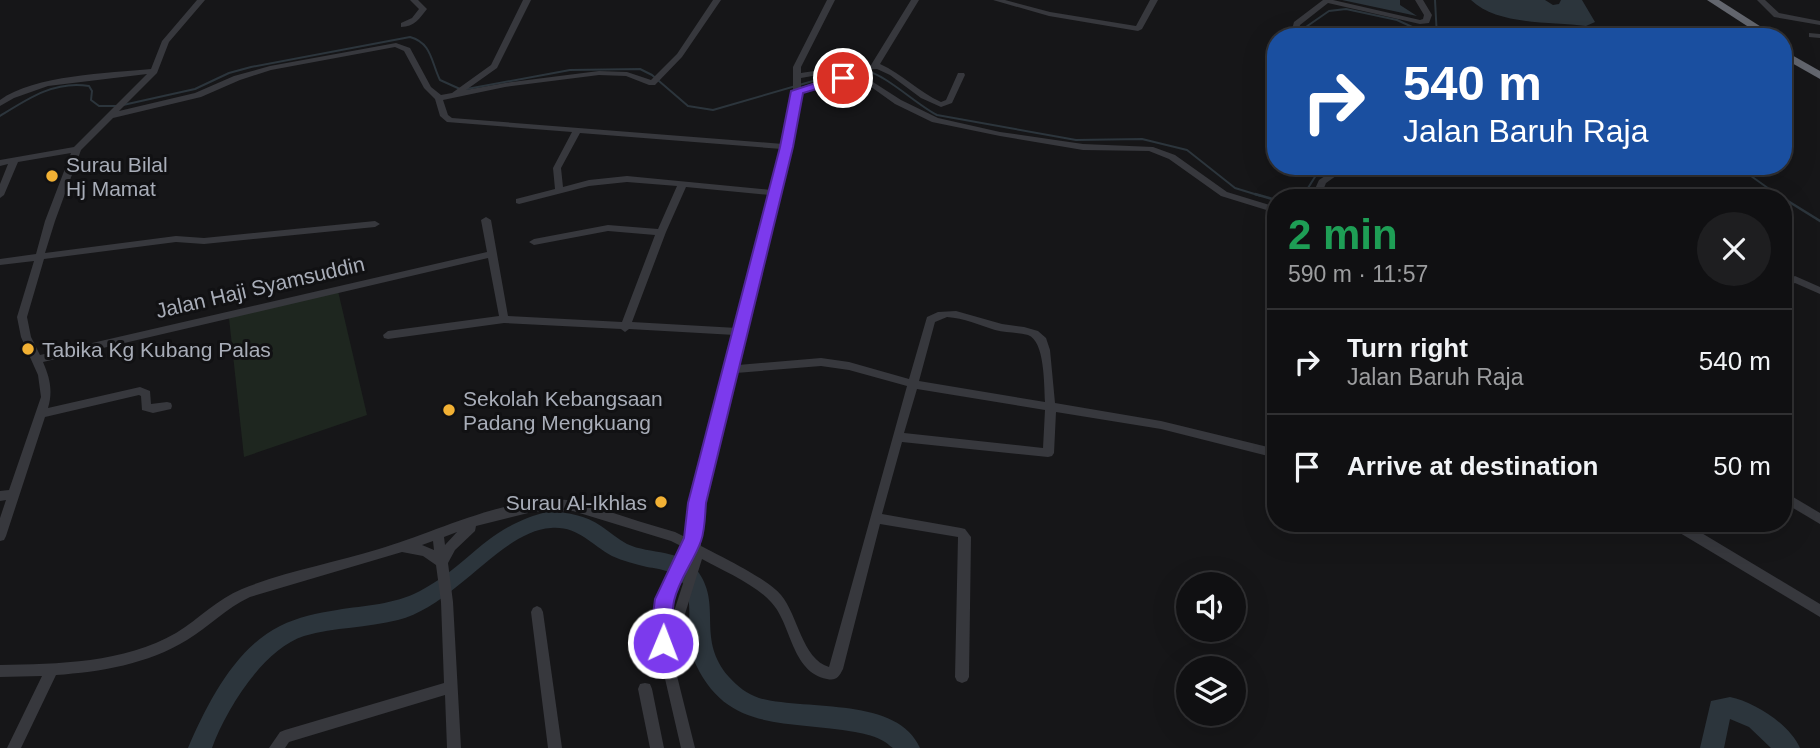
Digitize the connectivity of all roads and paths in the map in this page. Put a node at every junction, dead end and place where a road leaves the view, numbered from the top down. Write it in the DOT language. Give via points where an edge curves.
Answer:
graph roads {
  1 [pos="201,0"];
  2 [pos="414,0"];
  3 [pos="527,0"];
  4 [pos="717,0"];
  5 [pos="831,0"];
  6 [pos="915,0"];
  7 [pos="997,0"];
  8 [pos="1154,0"];
  9 [pos="1328,0"];
  10 [pos="1419,0"];
  11 [pos="1698,0"];
  12 [pos="1712,0"];
  13 [pos="1761,0"];
  14 [pos="1820,23"];
  15 [pos="404,25"];
  16 [pos="1296,28"];
  17 [pos="1743,28"];
  18 [pos="1757,28"];
  19 [pos="1792,49"];
  20 [pos="1792,59"];
  21 [pos="874,66"];
  22 [pos="1820,66"];
  23 [pos="154,71"];
  24 [pos="961,75"];
  25 [pos="1820,76"];
  26 [pos="796,84"];
  27 [pos="454,94"];
  28 [pos="439,97"];
  29 [pos="0,104"];
  30 [pos="111,113"];
  31 [pos="578,129"];
  32 [pos="787,147"];
  33 [pos="77,149"];
  34 [pos="14,161"];
  35 [pos="0,163"];
  36 [pos="1332,175"];
  37 [pos="683,184"];
  38 [pos="1319,189"];
  39 [pos="559,190"];
  40 [pos="775,193"];
  41 [pos="0,195"];
  42 [pos="519,201"];
  43 [pos="1267,207"];
  44 [pos="486,220"];
  45 [pos="375,224"];
  46 [pos="661,232"];
  47 [pos="534,242"];
  48 [pos="491,254"];
  49 [pos="39,256"];
  50 [pos="0,262"];
  51 [pos="1792,280"];
  52 [pos="1820,290"];
  53 [pos="504,319"];
  54 [pos="625,328"];
  55 [pos="741,332"];
  56 [pos="388,335"];
  57 [pos="38,359"];
  58 [pos="732,369"];
  59 [pos="912,384"];
  60 [pos="167,406"];
  61 [pos="1051,408"];
  62 [pos="41,414"];
  63 [pos="897,438"];
  64 [pos="1267,452"];
  65 [pos="15,494"];
  66 [pos="0,496"];
  67 [pos="1792,502"];
  68 [pos="488,518"];
  69 [pos="875,518"];
  70 [pos="1820,519"];
  71 [pos="1689,532"];
  72 [pos="438,535"];
  73 [pos="0,536"];
  74 [pos="398,549"];
  75 [pos="694,550"];
  76 [pos="442,563"];
  77 [pos="1820,611"];
  78 [pos="537,612"];
  79 [pos="667,653"];
  80 [pos="0,671"];
  81 [pos="51,671"];
  82 [pos="962,677"];
  83 [pos="451,688"];
  84 [pos="645,689"];
  85 [pos="553,747"];
  86 [pos="14,748"];
  87 [pos="276,748"];
  88 [pos="454,748"];
  89 [pos="657,748"];
  90 [pos="688,748"];
  1 -- 23 [label="street" via="166,41"];
  2 -- 15 [label="street" via="422,13"];
  3 -- 27 [label="street" via="494,66"];
  4 -- 27 [label="street" via="657,79 649,83 627,74 599,73"];
  5 -- 26 [label="street" via="797,67"];
  6 -- 21 [label="street"];
  7 -- 8 [label="street" via="1140,29"];
  9 -- 10 [label="street" via="1420,22 1428,15"];
  9 -- 16 [label="street"];
  11 -- 17 [label="highway"];
  12 -- 18 [label="highway"];
  13 -- 14 [label="street" via="1777,15"];
  19 -- 22 [label="highway"];
  20 -- 25 [label="highway"];
  21 -- 24 [label="street" via="941,105 949,101"];
  21 -- 26 [label="street" via="847,68"];
  23 -- 29 [label="street" via="53,83 15,93"];
  23 -- 30 [label="street"];
  26 -- 32 [label="street"];
  26 -- 43 [label="street" via="862,77 934,120 1083,147 1161,152 1224,194"];
  27 -- 28 [label="street"];
  28 -- 30 [label="street" via="428,88 405,47 393,46 270,68 182,100"];
  28 -- 31 [label="street" via="444,116 450,120"];
  30 -- 33 [label="street"];
  31 -- 32 [label="street"];
  31 -- 39 [label="street" via="557,169"];
  32 -- 40 [label="street"];
  33 -- 34 [label="street"];
  33 -- 49 [label="street"];
  34 -- 35 [label="street"];
  34 -- 41 [label="street"];
  36 -- 38 [label="street"];
  37 -- 39 [label="street" via="620,179"];
  37 -- 40 [label="street"];
  37 -- 46 [label="street"];
  39 -- 42 [label="street"];
  40 -- 55 [label="street"];
  44 -- 48 [label="street"];
  45 -- 49 [label="street" via="204,241 176,239"];
  46 -- 47 [label="street" via="608,228"];
  46 -- 54 [label="street"];
  48 -- 53 [label="street"];
  48 -- 57 [label="street, Jalan Haji Syamsuddin"];
  49 -- 50 [label="street"];
  49 -- 57 [label="street" via="22,317 23,330"];
  51 -- 52 [label="street"];
  53 -- 54 [label="street"];
  53 -- 56 [label="street"];
  54 -- 55 [label="street"];
  55 -- 58 [label="street"];
  57 -- 62 [label="street" via="46,383"];
  58 -- 59 [label="street" via="821,362"];
  58 -- 75 [label="street" via="697,503"];
  59 -- 61 [label="street"];
  59 -- 61 [label="street" via="933,318 948,314 1040,338"];
  59 -- 63 [label="street"];
  60 -- 62 [label="street" via="146,407 146,394 140,391"];
  61 -- 63 [label="street" via="1049,451 1045,454"];
  61 -- 64 [label="street" via="1161,425"];
  62 -- 65 [label="street"];
  63 -- 69 [label="street"];
  65 -- 66 [label="street"];
  65 -- 73 [label="street"];
  67 -- 70 [label="street"];
  68 -- 72 [label="street"];
  68 -- 75 [label="street" via="537,506 573,506 675,537"];
  68 -- 76 [label="street" via="458,538"];
  69 -- 75 [label="street" via="832,674 820,670 805,654 776,598"];
  69 -- 82 [label="street" via="965,537"];
  71 -- 77 [label="street"];
  72 -- 74 [label="street"];
  72 -- 76 [label="street"];
  74 -- 76 [label="street" via="425,551"];
  74 -- 81 [label="street" via="247,593 228,601 172,642 150,650"];
  75 -- 79 [label="street"];
  75 -- 79 [label="street" via="682,558 665,599 660,631"];
  76 -- 83 [label="street"];
  78 -- 85 [label="street"];
  79 -- 90 [label="street"];
  80 -- 81 [label="street"];
  81 -- 86 [label="street"];
  83 -- 87 [label="street" via="285,737"];
  83 -- 88 [label="street"];
  84 -- 89 [label="street"];
}
